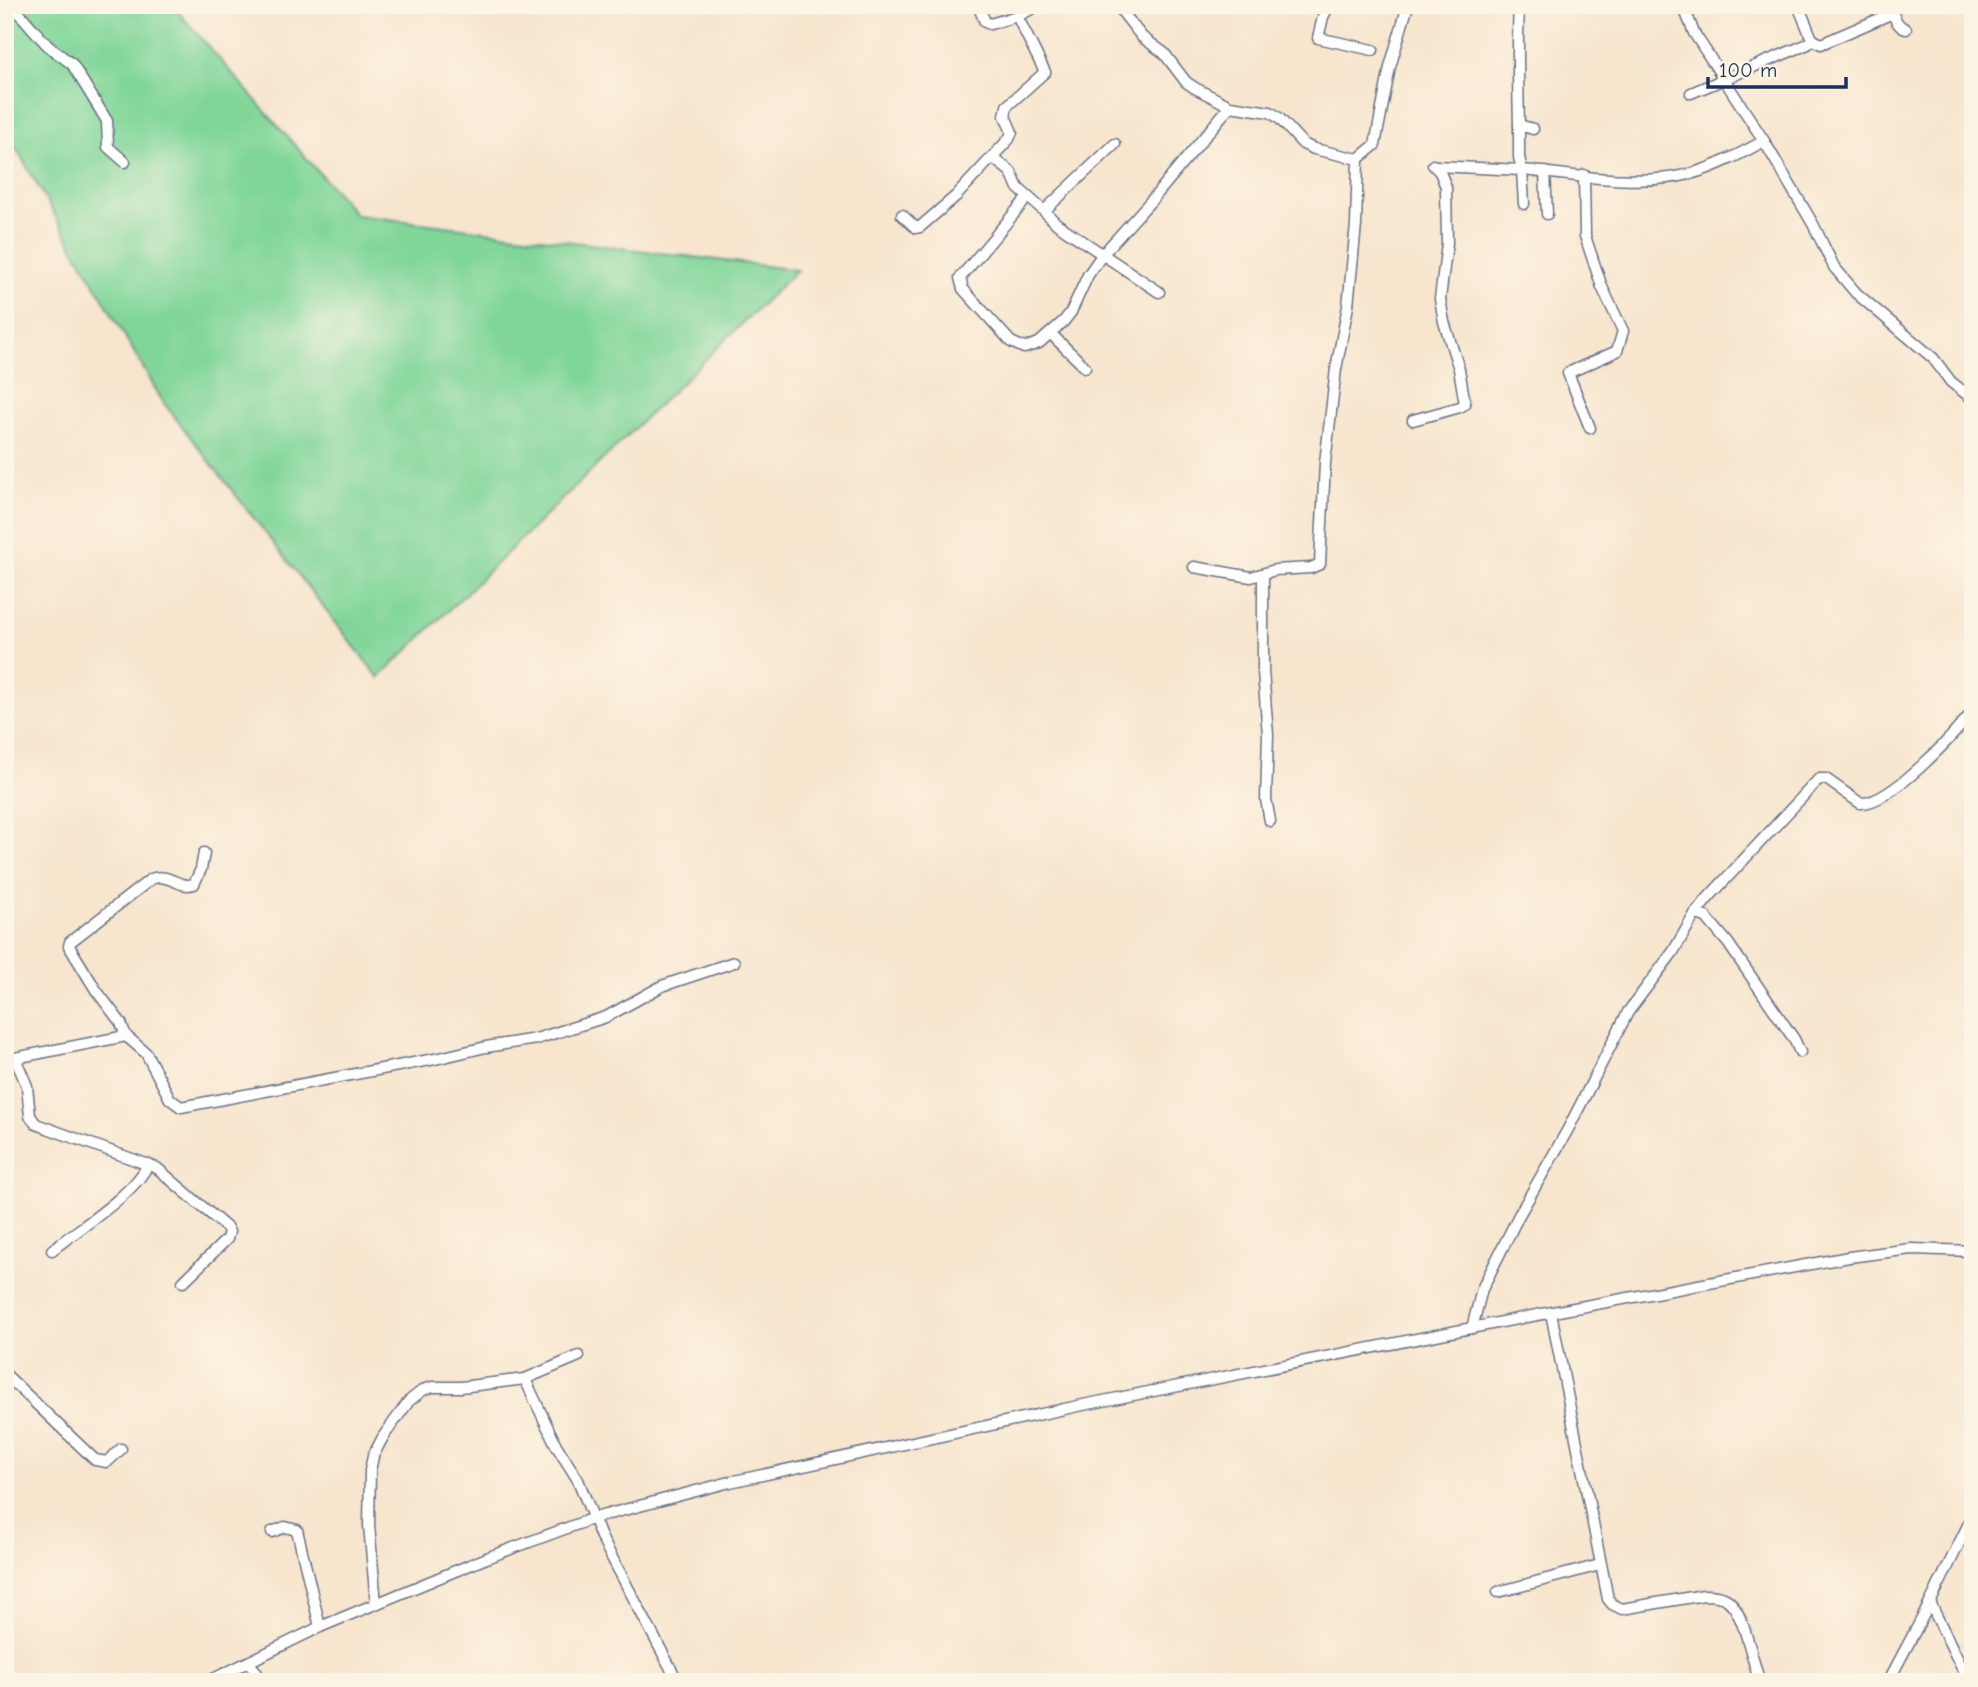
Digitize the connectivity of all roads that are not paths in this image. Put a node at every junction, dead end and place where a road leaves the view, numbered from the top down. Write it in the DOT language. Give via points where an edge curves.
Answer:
graph roads {
  1 [pos="12,5"];
  2 [pos="978,5"];
  3 [pos="1040,5"];
  4 [pos="1117,5"];
  5 [pos="1329,5"];
  6 [pos="1408,5"];
  7 [pos="1519,5"];
  8 [pos="1683,5"];
  9 [pos="1798,5"];
  10 [pos="1891,9"];
  11 [pos="1017,16"];
  12 [pos="1906,29"];
  13 [pos="1812,39"];
  14 [pos="1373,50"];
  15 [pos="1725,79"];
  16 [pos="1691,93"];
  17 [pos="1230,106"];
  18 [pos="1519,125"];
  19 [pos="1533,129"];
  20 [pos="1764,141"];
  21 [pos="1115,144"];
  22 [pos="993,158"];
  23 [pos="1358,159"];
  24 [pos="125,162"];
  25 [pos="1522,170"];
  26 [pos="1545,172"];
  27 [pos="1584,175"];
  28 [pos="1028,197"];
  29 [pos="1524,204"];
  30 [pos="1044,211"];
  31 [pos="1547,214"];
  32 [pos="902,215"];
  33 [pos="1102,255"];
  34 [pos="1159,292"];
  35 [pos="1051,334"];
  36 [pos="1085,367"];
  37 [pos="1973,399"];
  38 [pos="1413,421"];
  39 [pos="1590,428"];
  40 [pos="1194,567"];
  41 [pos="1263,575"];
  42 [pos="1973,711"];
  43 [pos="1270,821"];
  44 [pos="204,853"];
  45 [pos="1695,915"];
  46 [pos="734,962"];
  47 [pos="126,1036"];
  48 [pos="1800,1052"];
  49 [pos="10,1060"];
  50 [pos="148,1164"];
  51 [pos="52,1250"];
  52 [pos="1973,1251"];
  53 [pos="183,1282"];
  54 [pos="1551,1312"];
  55 [pos="1472,1328"];
  56 [pos="579,1356"];
  57 [pos="5,1374"];
  58 [pos="525,1379"];
  59 [pos="121,1449"];
  60 [pos="1973,1515"];
  61 [pos="594,1518"];
  62 [pos="1970,1529"];
  63 [pos="272,1532"];
  64 [pos="1600,1565"];
  65 [pos="1498,1592"];
  66 [pos="1930,1603"];
  67 [pos="376,1604"];
  68 [pos="320,1627"];
  69 [pos="249,1662"];
  70 [pos="208,1682"];
  71 [pos="263,1682"];
  72 [pos="678,1682"];
  73 [pos="1760,1682"];
  74 [pos="1888,1682"];
  75 [pos="1969,1682"];
  1 -- 24 [label="street" via="48,46 72,64 107,121 108,147"];
  2 -- 11 [label="street" via="990,24"];
  3 -- 11 [label="street"];
  4 -- 17 [label="street" via="1186,82"];
  5 -- 14 [label="street" via="1318,38"];
  6 -- 23 [label="street" via="1390,66 1375,145"];
  7 -- 18 [label="street"];
  8 -- 15 [label="street" via="1694,33"];
  9 -- 13 [label="street"];
  10 -- 12 [label="street"];
  10 -- 13 [label="street" via="1821,44"];
  11 -- 22 [label="street" via="1045,72 1007,106 1012,132"];
  13 -- 15 [label="street"];
  15 -- 16 [label="street"];
  15 -- 20 [label="street"];
  17 -- 23 [label="street" via="1270,113 1303,144"];
  17 -- 33 [label="street"];
  18 -- 19 [label="street"];
  18 -- 25 [label="street"];
  20 -- 27 [label="street" via="1688,175 1633,180"];
  20 -- 37 [label="street" via="1834,267 1856,293 1933,358 1951,382"];
  21 -- 30 [label="street"];
  22 -- 28 [label="street" via="1011,172"];
  22 -- 32 [label="street" via="920,227"];
  23 -- 41 [label="street" via="1348,306 1325,463 1320,564"];
  25 -- 26 [label="street"];
  25 -- 29 [label="street"];
  25 -- 38 [label="street" via="1434,165 1446,187 1447,243 1440,299 1465,404"];
  26 -- 27 [label="street"];
  26 -- 31 [label="street"];
  27 -- 39 [label="street" via="1585,236 1623,331 1617,351 1568,373"];
  28 -- 30 [label="street"];
  28 -- 35 [label="street" via="962,273 961,283 1017,346 1031,347"];
  30 -- 33 [label="street"];
  33 -- 34 [label="street"];
  33 -- 35 [label="street" via="1071,312"];
  35 -- 36 [label="street"];
  40 -- 41 [label="street"];
  41 -- 43 [label="street"];
  42 -- 45 [label="street" via="1929,760 1872,802 1860,803 1826,779 1819,779"];
  44 -- 47 [label="street" via="194,884 151,879 69,943"];
  45 -- 48 [label="street" via="1706,917 1728,943"];
  45 -- 55 [label="street" via="1628,1012 1482,1289"];
  46 -- 47 [label="street" via="662,986 597,1021 536,1039 185,1108 170,1099 146,1053"];
  47 -- 49 [label="street"];
  49 -- 50 [label="street" via="27,1086 30,1116 36,1124"];
  50 -- 51 [label="street" via="128,1191"];
  50 -- 53 [label="street" via="229,1232"];
  52 -- 54 [label="street" via="1936,1248 1870,1254"];
  54 -- 55 [label="street"];
  54 -- 64 [label="street"];
  55 -- 61 [label="street" via="954,1433 730,1482"];
  56 -- 58 [label="street"];
  57 -- 59 [label="street" via="95,1460 107,1462"];
  58 -- 61 [label="street"];
  58 -- 67 [label="street" via="423,1390 409,1401 383,1437 373,1456 368,1493"];
  60 -- 62 [label="street"];
  61 -- 67 [label="street"];
  61 -- 72 [label="street"];
  62 -- 66 [label="street"];
  63 -- 68 [label="street" via="285,1527 297,1530"];
  64 -- 65 [label="street"];
  64 -- 73 [label="street" via="1608,1599 1622,1609 1704,1595 1726,1599 1739,1615"];
  66 -- 74 [label="street"];
  66 -- 75 [label="street"];
  67 -- 68 [label="street"];
  68 -- 69 [label="street"];
  69 -- 70 [label="street"];
  69 -- 71 [label="street"];
}
